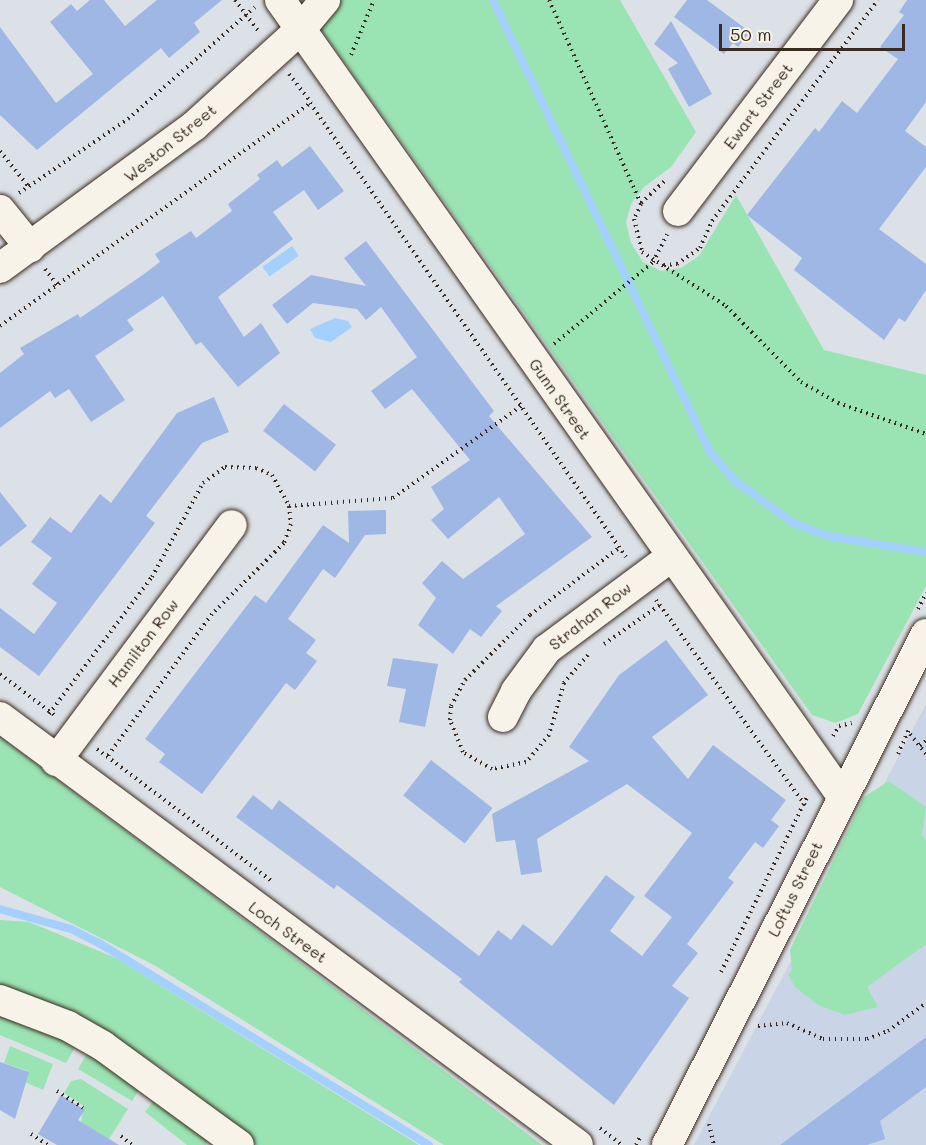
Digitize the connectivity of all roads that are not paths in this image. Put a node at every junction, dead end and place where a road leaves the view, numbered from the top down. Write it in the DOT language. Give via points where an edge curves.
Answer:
graph roads {
  1 [pos="280,0"];
  2 [pos="324,0"];
  3 [pos="838,0"];
  4 [pos="300,30"];
  5 [pos="5,205"];
  6 [pos="678,212"];
  7 [pos="30,247"];
  8 [pos="0,268"];
  9 [pos="232,525"];
  10 [pos="670,557"];
  11 [pos="926,634"];
  12 [pos="0,717"];
  13 [pos="503,717"];
  14 [pos="56,761"];
  15 [pos="842,796"];
  16 [pos="0,1000"];
  17 [pos="239,1145"];
  18 [pos="578,1145"];
  19 [pos="667,1145"];
  1 -- 4 [label="street, Gunn Street"];
  2 -- 4 [label="street, Weston Street"];
  3 -- 6 [label="street, Ewart Street"];
  4 -- 7 [label="street, Weston Street" via="139,171"];
  4 -- 10 [label="street, Gunn Street"];
  5 -- 7 [label="street"];
  7 -- 8 [label="street, Weston Street"];
  9 -- 14 [label="street, Hamilton Row"];
  10 -- 13 [label="street, Strahan Row" via="547,649 516,691"];
  10 -- 15 [label="street, Gunn Street"];
  11 -- 15 [label="street, Loftus Street"];
  12 -- 14 [label="street, Loch Street"];
  14 -- 18 [label="street, Loch Street"];
  15 -- 19 [label="street, Loftus Street"];
  16 -- 17 [label="street" via="68,1026 103,1046"];
}
